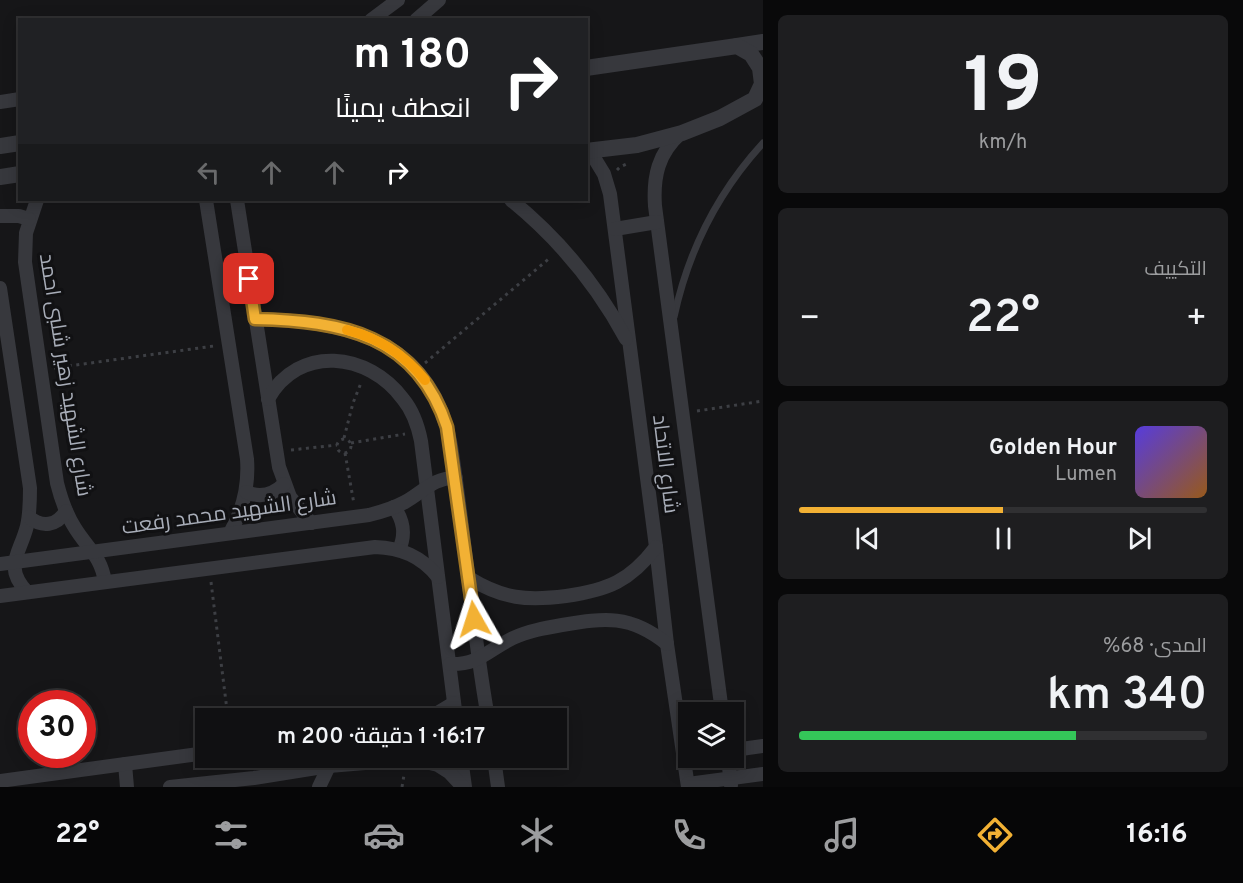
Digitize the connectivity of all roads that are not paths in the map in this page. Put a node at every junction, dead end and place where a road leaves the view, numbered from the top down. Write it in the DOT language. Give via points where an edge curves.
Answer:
graph roads {
  1 [pos="398,0"];
  2 [pos="439,0"];
  3 [pos="374,18"];
  4 [pos="418,18"];
  5 [pos="763,42"];
  6 [pos="737,46"];
  7 [pos="588,68"];
  8 [pos="759,98"];
  9 [pos="18,99"];
  10 [pos="0,102"];
  11 [pos="682,133"];
  12 [pos="18,143"];
  13 [pos="763,143"];
  14 [pos="0,146"];
  15 [pos="588,151"];
  16 [pos="18,174"];
  17 [pos="0,177"];
  18 [pos="36,201"];
  19 [pos="206,201"];
  20 [pos="237,201"];
  21 [pos="512,201"];
  22 [pos="0,216"];
  23 [pos="29,219"];
  24 [pos="657,222"];
  25 [pos="615,229"];
  26 [pos="0,288"];
  27 [pos="255,319"];
  28 [pos="671,331"];
  29 [pos="630,346"];
  30 [pos="268,399"];
  31 [pos="456,478"];
  32 [pos="284,484"];
  33 [pos="427,486"];
  34 [pos="246,492"];
  35 [pos="394,507"];
  36 [pos="66,511"];
  37 [pos="29,517"];
  38 [pos="311,523"];
  39 [pos="230,533"];
  40 [pos="656,547"];
  41 [pos="399,549"];
  42 [pos="94,552"];
  43 [pos="7,563"];
  44 [pos="438,577"];
  45 [pos="469,578"];
  46 [pos="105,582"];
  47 [pos="27,592"];
  48 [pos="0,596"];
  49 [pos="667,644"];
  50 [pos="478,660"];
  51 [pos="450,664"];
  52 [pos="721,702"];
  53 [pos="454,703"];
  54 [pos="446,708"];
  55 [pos="455,708"];
  56 [pos="486,708"];
  57 [pos="678,709"];
  58 [pos="763,746"];
  59 [pos="744,749"];
  60 [pos="195,754"];
  61 [pos="125,764"];
  62 [pos="321,768"];
  63 [pos="328,768"];
  64 [pos="443,768"];
  65 [pos="462,768"];
  66 [pos="495,768"];
  67 [pos="687,768"];
  68 [pos="729,768"];
  69 [pos="763,774"];
  70 [pos="0,781"];
  71 [pos="48,781"];
  72 [pos="258,783"];
  73 [pos="731,783"];
  74 [pos="688,786"];
  75 [pos="127,787"];
  76 [pos="170,787"];
  77 [pos="319,787"];
  78 [pos="464,787"];
  79 [pos="498,787"];
  1 -- 3 [label="street"];
  2 -- 4 [label="street"];
  5 -- 6 [label="street"];
  6 -- 7 [label="street"];
  6 -- 8 [label="street" via="751,54 760,68"];
  8 -- 11 [label="street"];
  9 -- 10 [label="street"];
  11 -- 15 [label="street" via="637,145"];
  11 -- 24 [label="street, شارع الاتحاد" via="668,146 657,169"];
  12 -- 14 [label="street"];
  13 -- 28 [label="lane" via="736,176 706,224 685,276"];
  15 -- 25 [label="street, شارع الاتحاد" via="599,164 608,186"];
  16 -- 17 [label="street"];
  18 -- 23 [label="street, شارع الشهيد زهير شلبى احمد"];
  19 -- 34 [label="street" via="248,459"];
  20 -- 27 [label="street"];
  21 -- 29 [label="street" via="563,248 593,285"];
  22 -- 23 [label="street"];
  23 -- 36 [label="street, شارع الشهيد زهير شلبى احمد" via="25,262 57,483"];
  24 -- 25 [label="street"];
  24 -- 28 [label="street, شارع الاتحاد"];
  25 -- 29 [label="street, شارع الاتحاد"];
  26 -- 37 [label="street" via="30,488"];
  27 -- 30 [label="street"];
  27 -- 31 [label="street" via="308,323 362,334 393,349 417,370 442,409"];
  28 -- 52 [label="street, شارع الاتحاد"];
  29 -- 40 [label="street, شارع الاتحاد"];
  30 -- 32 [label="street"];
  30 -- 33 [label="street" via="291,371 314,362 340,361 367,369 386,381 412,412 419,431"];
  31 -- 33 [label="street, شارع الشهيد محمد رفعت" via="441,479"];
  31 -- 45 [label="street"];
  32 -- 34 [label="street" via="266,495"];
  32 -- 38 [label="street"];
  33 -- 35 [label="street, شارع الشهيد محمد رفعت"];
  33 -- 44 [label="street"];
  34 -- 39 [label="street"];
  35 -- 38 [label="street, شارع الشهيد محمد رفعت"];
  35 -- 41 [label="street" via="403,528"];
  36 -- 37 [label="street" via="49,524"];
  36 -- 42 [label="street, شارع الشهيد زهير شلبى احمد"];
  37 -- 43 [label="street" via="24,536"];
  38 -- 39 [label="street, شارع الشهيد محمد رفعت"];
  39 -- 42 [label="street, شارع الشهيد محمد رفعت"];
  40 -- 45 [label="street" via="629,574 595,592 538,599 514,597"];
  40 -- 49 [label="street, شارع الاتحاد"];
  41 -- 44 [label="street" via="421,560"];
  41 -- 46 [label="street" via="362,548"];
  42 -- 43 [label="street, شارع الشهيد محمد رفعت"];
  42 -- 46 [label="street, شارع الشهيد زهير شلبى احمد"];
  43 -- 47 [label="street"];
  44 -- 51 [label="street"];
  45 -- 50 [label="street"];
  46 -- 47 [label="street"];
  47 -- 48 [label="street"];
  49 -- 50 [label="street" via="635,624 598,619 521,634"];
  49 -- 57 [label="street, شارع الاتحاد"];
  50 -- 51 [label="street"];
  50 -- 56 [label="street"];
  51 -- 53 [label="street"];
  53 -- 54 [label="street"];
  53 -- 55 [label="street"];
  58 -- 59 [label="street"];
  60 -- 61 [label="street"];
  61 -- 71 [label="street"];
  61 -- 75 [label="street"];
  62 -- 72 [label="street"];
  63 -- 77 [label="street"];
  64 -- 78 [label="street"];
  65 -- 78 [label="street"];
  66 -- 79 [label="street"];
  67 -- 74 [label="street, شارع الاتحاد"];
  68 -- 73 [label="street"];
  69 -- 73 [label="street"];
  70 -- 71 [label="street"];
  72 -- 76 [label="street"];
  73 -- 74 [label="street"];
}
